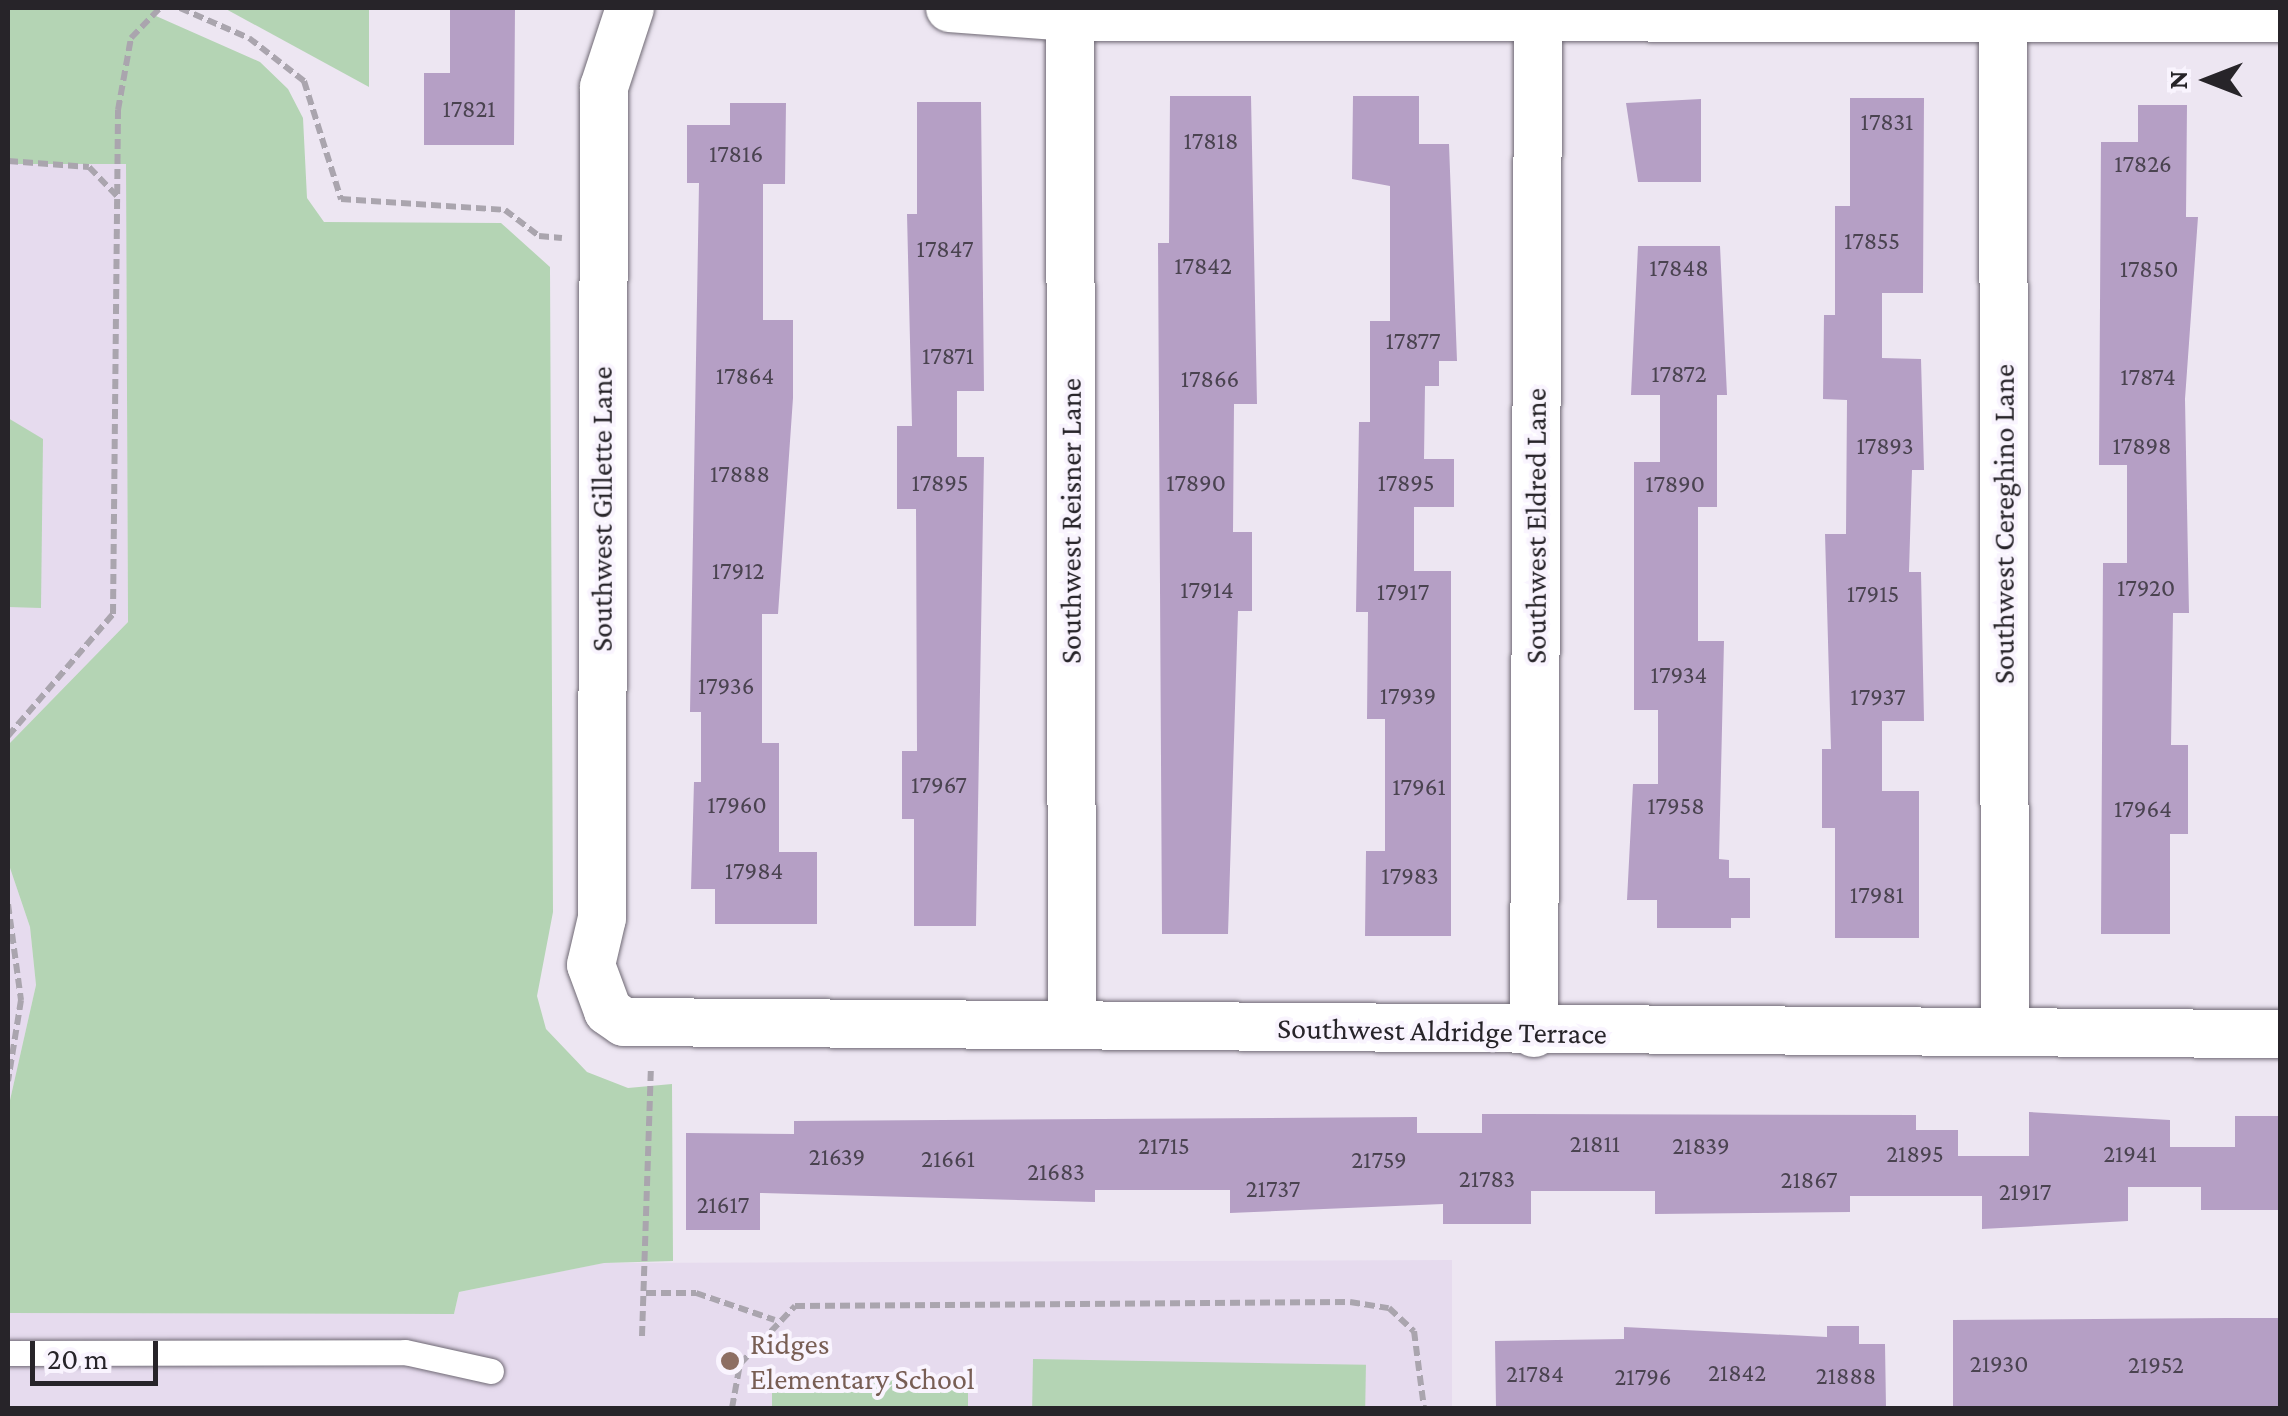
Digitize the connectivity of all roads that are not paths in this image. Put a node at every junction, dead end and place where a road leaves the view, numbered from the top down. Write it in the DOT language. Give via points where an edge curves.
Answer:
graph roads {
  1 [pos="630,8"];
  2 [pos="950,8"];
  3 [pos="1070,17"];
  4 [pos="2003,17"];
  5 [pos="2280,18"];
  6 [pos="1538,19"];
  7 [pos="608,1011"];
  8 [pos="1072,1026"];
  9 [pos="2005,1031"];
  10 [pos="1534,1034"];
  11 [pos="2280,1034"];
  12 [pos="8,1353"];
  13 [pos="491,1372"];
  1 -- 7 [label="street, Southwest Gillette Lane" via="604,87 602,918 591,965"];
  2 -- 3 [label="street"];
  3 -- 6 [label="street"];
  3 -- 8 [label="street, Southwest Reisner Lane"];
  4 -- 5 [label="street"];
  4 -- 6 [label="street"];
  4 -- 9 [label="street, Southwest Cereghino Lane"];
  6 -- 10 [label="street, Southwest Eldred Lane"];
  7 -- 8 [label="street, Southwest Aldridge Terrace" via="654,1026"];
  8 -- 10 [label="street, Southwest Aldridge Terrace"];
  9 -- 10 [label="street, Southwest Aldridge Terrace"];
  9 -- 11 [label="street, Southwest Aldridge Terrace"];
  12 -- 13 [label="lane" via="405,1352"];
}
